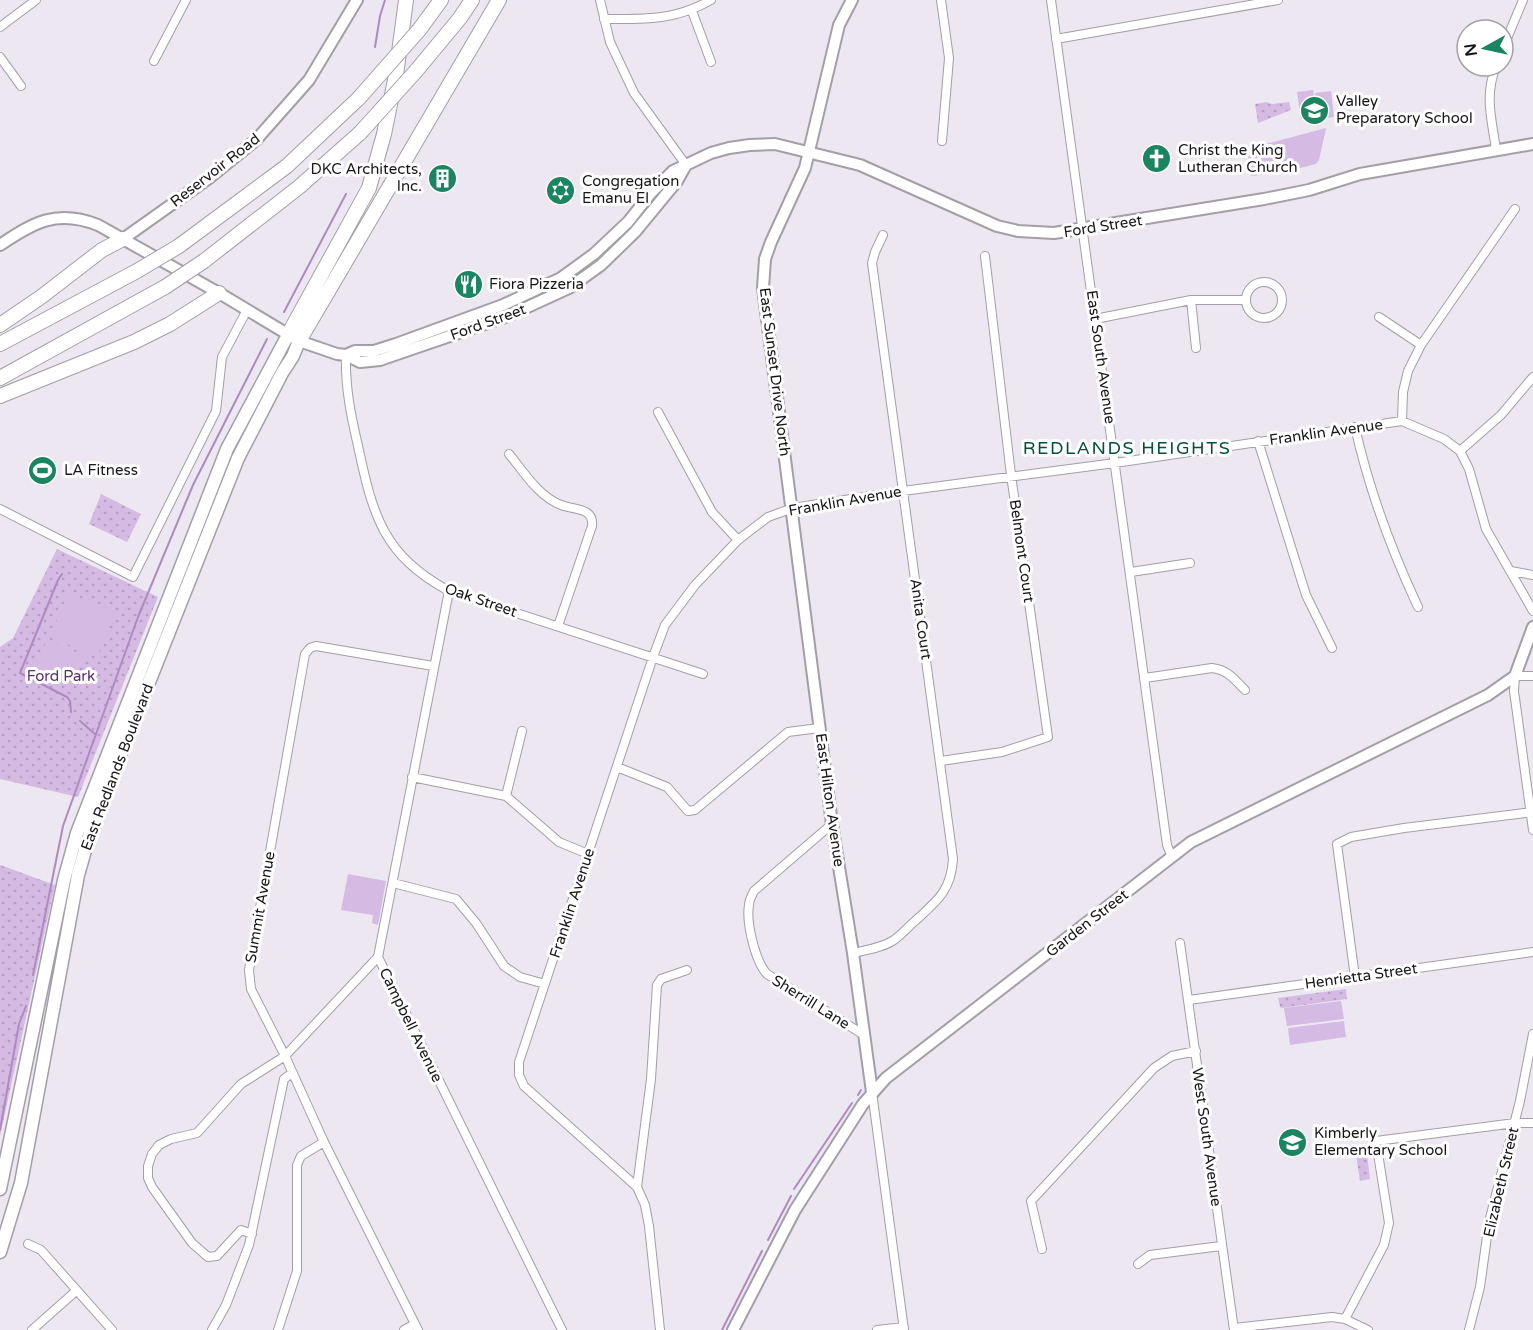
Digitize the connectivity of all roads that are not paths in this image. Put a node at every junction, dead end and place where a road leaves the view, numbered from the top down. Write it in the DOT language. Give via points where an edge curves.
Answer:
graph roads {
  1 [pos="36,0"];
  2 [pos="186,0"];
  3 [pos="357,0"];
  4 [pos="406,0"];
  5 [pos="441,0"];
  6 [pos="471,0"];
  7 [pos="499,0"];
  8 [pos="600,0"];
  9 [pos="711,0"];
  10 [pos="852,0"];
  11 [pos="941,0"];
  12 [pos="1051,0"];
  13 [pos="1278,0"];
  14 [pos="1523,0"];
  15 [pos="692,11"];
  16 [pos="604,19"];
  17 [pos="1515,19"];
  18 [pos="0,27"];
  19 [pos="1056,39"];
  20 [pos="0,57"];
  21 [pos="154,61"];
  22 [pos="711,62"];
  23 [pos="1492,78"];
  24 [pos="21,86"];
  25 [pos="942,141"];
  26 [pos="1533,144"];
  27 [pos="1496,150"];
  28 [pos="810,152"];
  29 [pos="686,165"];
  30 [pos="1515,209"];
  31 [pos="1083,230"];
  32 [pos="883,235"];
  33 [pos="123,239"];
  34 [pos="0,245"];
  35 [pos="985,256"];
  36 [pos="219,293"];
  37 [pos="1191,300"];
  38 [pos="1246,300"];
  39 [pos="503,304"];
  40 [pos="247,310"];
  41 [pos="1379,317"];
  42 [pos="1095,319"];
  43 [pos="0,325"];
  44 [pos="471,328"];
  45 [pos="293,338"];
  46 [pos="0,344"];
  47 [pos="1421,345"];
  48 [pos="1196,348"];
  49 [pos="346,356"];
  50 [pos="1533,377"];
  51 [pos="0,378"];
  52 [pos="0,396"];
  53 [pos="658,412"];
  54 [pos="1402,421"];
  55 [pos="1355,427"];
  56 [pos="1258,441"];
  57 [pos="1460,451"];
  58 [pos="509,454"];
  59 [pos="1115,463"];
  60 [pos="1011,476"];
  61 [pos="903,490"];
  62 [pos="793,508"];
  63 [pos="0,509"];
  64 [pos="738,540"];
  65 [pos="1190,562"];
  66 [pos="1511,571"];
  67 [pos="1131,572"];
  68 [pos="1533,575"];
  69 [pos="448,591"];
  70 [pos="1418,607"];
  71 [pos="1533,611"];
  72 [pos="558,626"];
  73 [pos="1533,627"];
  74 [pos="1332,648"];
  75 [pos="653,657"];
  76 [pos="433,666"];
  77 [pos="703,674"];
  78 [pos="1515,676"];
  79 [pos="1533,676"];
  80 [pos="1145,678"];
  81 [pos="1245,690"];
  82 [pos="819,728"];
  83 [pos="522,730"];
  84 [pos="941,761"];
  85 [pos="617,767"];
  86 [pos="412,777"];
  87 [pos="506,796"];
  88 [pos="1532,812"];
  89 [pos="832,824"];
  90 [pos="1533,830"];
  91 [pos="588,854"];
  92 [pos="1172,857"];
  93 [pos="393,883"];
  94 [pos="1180,943"];
  95 [pos="853,952"];
  96 [pos="1533,952"];
  97 [pos="378,957"];
  98 [pos="687,969"];
  99 [pos="1355,977"];
  100 [pos="545,984"];
  101 [pos="1189,1000"];
  102 [pos="1533,1034"];
  103 [pos="864,1035"];
  104 [pos="1196,1051"];
  105 [pos="285,1056"];
  106 [pos="292,1073"];
  107 [pos="872,1092"];
  108 [pos="1515,1123"];
  109 [pos="1533,1123"];
  110 [pos="324,1142"];
  111 [pos="637,1187"];
  112 [pos="0,1189"];
  113 [pos="252,1234"];
  114 [pos="28,1244"];
  115 [pos="1221,1245"];
  116 [pos="1042,1249"];
  117 [pos="0,1252"];
  118 [pos="1138,1264"];
  119 [pos="76,1291"];
  120 [pos="1345,1319"];
  121 [pos="417,1327"];
  122 [pos="904,1328"];
  123 [pos="1234,1329"];
  124 [pos="32,1330"];
  125 [pos="112,1330"];
  126 [pos="212,1330"];
  127 [pos="278,1330"];
  128 [pos="404,1330"];
  129 [pos="562,1330"];
  130 [pos="660,1330"];
  131 [pos="733,1330"];
  132 [pos="877,1330"];
  133 [pos="1368,1330"];
  134 [pos="1469,1330"];
  1 -- 18 [label="street"];
  2 -- 21 [label="street"];
  3 -- 33 [label="street, Reservoir Road" via="309,80 256,140"];
  4 -- 45 [label="highway" via="394,84 369,188"];
  5 -- 46 [label="highway, bridge" via="359,98 287,166 179,246"];
  6 -- 51 [label="highway, bridge" via="416,71 360,133 299,187 165,287"];
  7 -- 45 [label="highway"];
  8 -- 16 [label="street"];
  9 -- 15 [label="street"];
  10 -- 28 [label="street, East Sunset Drive North" via="839,25"];
  11 -- 25 [label="street" via="949,58"];
  12 -- 19 [label="street, East South Avenue"];
  13 -- 19 [label="street"];
  14 -- 17 [label="street"];
  15 -- 16 [label="street"];
  15 -- 22 [label="street"];
  16 -- 29 [label="street" via="633,93"];
  19 -- 31 [label="street, East South Avenue"];
  20 -- 24 [label="street"];
  23 -- 27 [label="street" via="1489,101"];
  26 -- 27 [label="street, Ford Street"];
  27 -- 31 [label="street, Ford Street" via="1360,174 1264,200"];
  28 -- 29 [label="street, Ford Street" via="775,144 750,145 711,153"];
  28 -- 31 [label="street, Ford Street" via="860,165 997,226 1039,234"];
  28 -- 62 [label="street, East Sunset Drive North" via="771,242 763,288"];
  29 -- 39 [label="street, Ford Street" via="673,171 594,254 561,278"];
  29 -- 44 [label="street, Ford Street" via="635,232 601,265 550,298"];
  30 -- 47 [label="street"];
  31 -- 42 [label="street, East South Avenue"];
  32 -- 61 [label="street, Anita Court" via="872,263"];
  33 -- 34 [label="street, Ford Street" via="83,219 66,217 31,225"];
  33 -- 36 [label="street, Ford Street"];
  33 -- 43 [label="highway" via="102,250"];
  35 -- 60 [label="street, Belmont Court"];
  36 -- 40 [label="street, Ford Street"];
  36 -- 52 [label="highway" via="134,342"];
  37 -- 38 [label="street"];
  37 -- 42 [label="street"];
  37 -- 48 [label="street"];
  38 -- 38 [label="street" via="1249,311 1263,318 1277,312 1281,302 1277,289 1266,283 1253,286"];
  39 -- 44 [label="street" via="500,312 475,320"];
  39 -- 49 [label="street, Ford Street" via="396,344"];
  40 -- 45 [label="street, Ford Street"];
  40 -- 63 [label="street" via="222,357 216,411 133,577"];
  41 -- 47 [label="street"];
  42 -- 59 [label="street, East South Avenue"];
  44 -- 49 [label="street, Ford Street" via="380,360 360,362"];
  45 -- 49 [label="street, Ford Street"];
  45 -- 112 [label="main road, East Redlands Boulevard" via="227,448 77,833"];
  45 -- 117 [label="main road, East Redlands Boulevard" via="293,356 238,458 92,826 78,875 21,1183"];
  47 -- 54 [label="street" via="1408,371"];
  49 -- 69 [label="street, Oak Street" via="349,405 371,504 380,525 406,561"];
  50 -- 57 [label="street" via="1501,415"];
  53 -- 64 [label="street" via="712,512"];
  54 -- 55 [label="street, Franklin Avenue"];
  54 -- 57 [label="street, Franklin Avenue"];
  55 -- 56 [label="street, Franklin Avenue"];
  55 -- 70 [label="street" via="1388,538"];
  56 -- 59 [label="street, Franklin Avenue"];
  56 -- 74 [label="street" via="1306,595"];
  57 -- 66 [label="street" via="1486,529"];
  58 -- 72 [label="street" via="540,493 559,504 585,511 593,519"];
  59 -- 60 [label="street, Franklin Avenue"];
  59 -- 67 [label="street, East South Avenue"];
  60 -- 61 [label="street, Franklin Avenue"];
  60 -- 84 [label="street, Belmont Court" via="1048,737 1002,752"];
  61 -- 62 [label="street, Franklin Avenue"];
  61 -- 84 [label="street, Anita Court"];
  62 -- 64 [label="street, Franklin Avenue" via="768,517"];
  62 -- 82 [label="street, East Hilton Avenue"];
  64 -- 75 [label="street, Franklin Avenue" via="665,625"];
  65 -- 67 [label="street"];
  66 -- 68 [label="street"];
  66 -- 71 [label="street"];
  67 -- 80 [label="street, East South Avenue"];
  69 -- 72 [label="street, Oak Street"];
  69 -- 76 [label="street, Campbell Avenue"];
  72 -- 75 [label="street, Oak Street"];
  73 -- 78 [label="street"];
  75 -- 77 [label="street, Oak Street"];
  75 -- 85 [label="street, Franklin Avenue"];
  76 -- 86 [label="street, Campbell Avenue"];
  76 -- 105 [label="street, Summit Avenue" via="316,646 305,654 249,970 251,989"];
  78 -- 79 [label="street"];
  78 -- 88 [label="street"];
  78 -- 92 [label="street, Garden Street" via="1488,695 1202,836"];
  80 -- 81 [label="street" via="1222,669"];
  80 -- 92 [label="street, East South Avenue" via="1167,845"];
  82 -- 85 [label="street" via="788,732 695,810 683,807 667,787"];
  82 -- 89 [label="street, East Hilton Avenue"];
  83 -- 87 [label="street"];
  84 -- 95 [label="street, Anita Court" via="953,859 947,888 893,940"];
  85 -- 91 [label="street, Franklin Avenue"];
  86 -- 87 [label="street"];
  86 -- 93 [label="street, Campbell Avenue"];
  87 -- 91 [label="street" via="559,842"];
  88 -- 90 [label="street"];
  88 -- 99 [label="street" via="1404,828 1351,837 1337,844"];
  89 -- 95 [label="street, East Hilton Avenue"];
  89 -- 103 [label="street, Sherrill Lane" via="754,891 749,911 754,949 767,974"];
  91 -- 100 [label="street, Franklin Avenue"];
  92 -- 107 [label="street, Garden Street"];
  93 -- 97 [label="street, Campbell Avenue"];
  93 -- 100 [label="street" via="456,899 504,966 520,977"];
  94 -- 101 [label="street, West South Avenue"];
  95 -- 103 [label="street, East Hilton Avenue"];
  96 -- 99 [label="street, Henrietta Street"];
  97 -- 105 [label="street"];
  97 -- 129 [label="street, Campbell Avenue"];
  98 -- 111 [label="street" via="662,979 657,986 651,1078"];
  99 -- 101 [label="street, Henrietta Street"];
  100 -- 111 [label="street, Franklin Avenue" via="519,1062 519,1075 525,1086"];
  101 -- 104 [label="street, West South Avenue"];
  102 -- 108 [label="street, Elizabeth Street"];
  103 -- 107 [label="street, East Hilton Avenue"];
  104 -- 115 [label="street, West South Avenue"];
  104 -- 116 [label="street" via="1172,1056 1154,1068 1032,1201"];
  105 -- 106 [label="street, Summit Avenue"];
  105 -- 113 [label="street" via="241,1084 197,1133 159,1145 148,1166 152,1187 192,1243 208,1257 217,1256 241,1230"];
  106 -- 110 [label="street, Summit Avenue"];
  106 -- 113 [label="street" via="284,1079"];
  107 -- 122 [label="street"];
  107 -- 131 [label="street, Garden Street" via="795,1210"];
  108 -- 109 [label="street"];
  108 -- 120 [label="street" via="1376,1141 1388,1235"];
  108 -- 134 [label="street, Elizabeth Street" via="1489,1222"];
  110 -- 121 [label="street, Summit Avenue"];
  110 -- 127 [label="street" via="298,1161 297,1271"];
  111 -- 130 [label="street, Franklin Avenue" via="649,1226"];
  113 -- 126 [label="street" via="226,1305"];
  114 -- 119 [label="street" via="41,1250"];
  115 -- 118 [label="street" via="1150,1255"];
  115 -- 123 [label="street, West South Avenue"];
  119 -- 124 [label="street"];
  119 -- 125 [label="street"];
  120 -- 123 [label="street" via="1310,1318"];
  120 -- 133 [label="street"];
  121 -- 128 [label="street"];
  122 -- 132 [label="street"];
}
